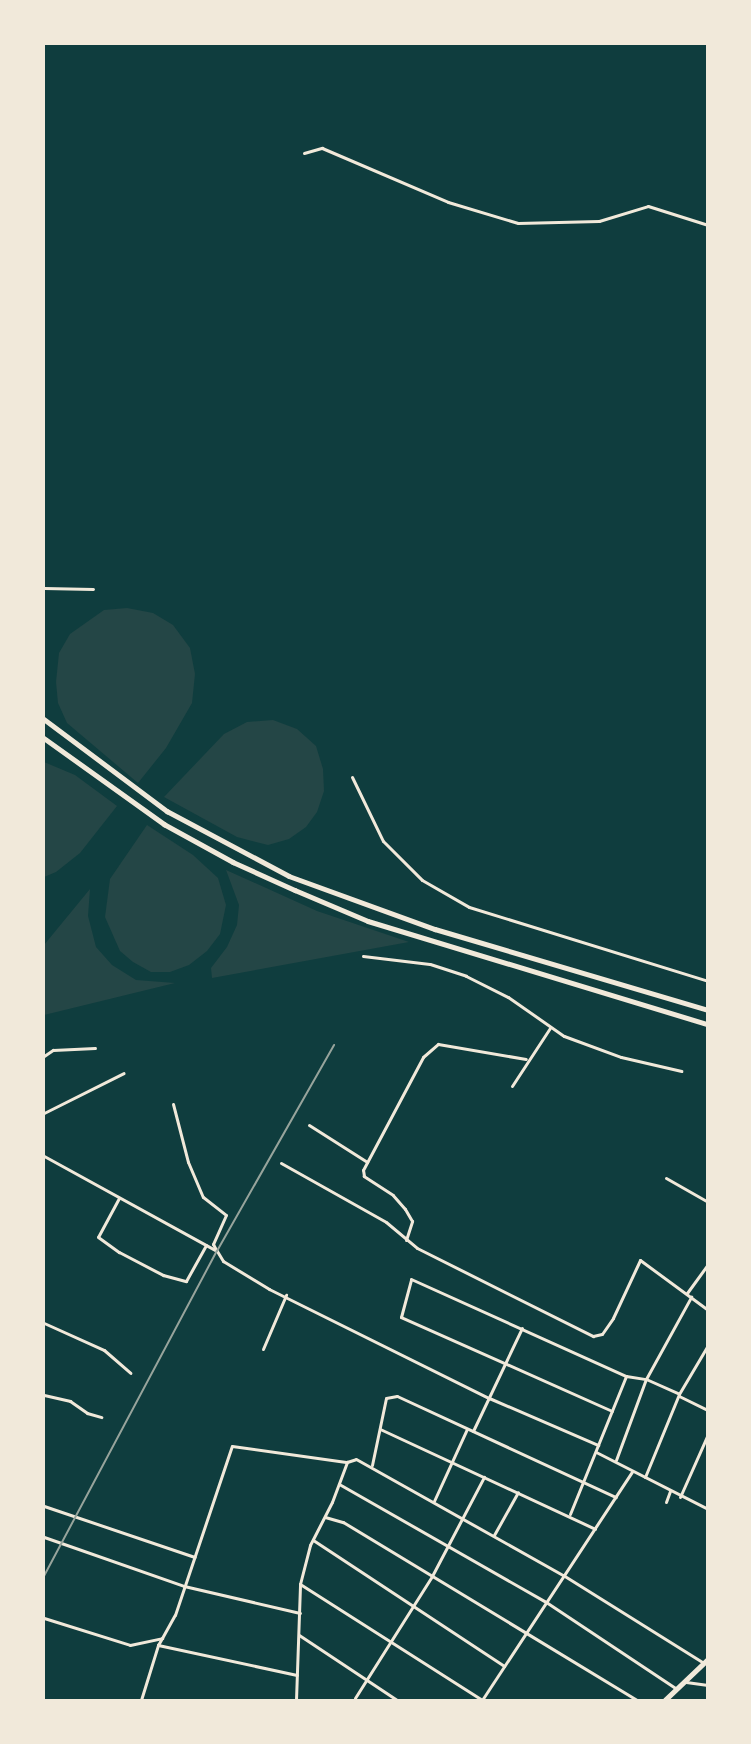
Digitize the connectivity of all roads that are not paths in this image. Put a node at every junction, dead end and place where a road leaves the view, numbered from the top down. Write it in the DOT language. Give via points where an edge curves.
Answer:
graph roads {
  1 [pos="304,153"];
  2 [pos="708,225"];
  3 [pos="44,588"];
  4 [pos="93,589"];
  5 [pos="44,719"];
  6 [pos="44,738"];
  7 [pos="352,777"];
  8 [pos="363,956"];
  9 [pos="708,981"];
  10 [pos="708,1010"];
  11 [pos="708,1024"];
  12 [pos="550,1028"];
  13 [pos="95,1048"];
  14 [pos="44,1056"];
  15 [pos="526,1059"];
  16 [pos="681,1071"];
  17 [pos="124,1073"];
  18 [pos="512,1086"];
  19 [pos="173,1104"];
  20 [pos="44,1113"];
  21 [pos="309,1125"];
  22 [pos="44,1156"];
  23 [pos="367,1162"];
  24 [pos="281,1163"];
  25 [pos="666,1178"];
  26 [pos="119,1198"];
  27 [pos="708,1202"];
  28 [pos="406,1240"];
  29 [pos="206,1245"];
  30 [pos="217,1251"];
  31 [pos="708,1264"];
  32 [pos="687,1293"];
  33 [pos="286,1295"];
  34 [pos="691,1297"];
  35 [pos="708,1310"];
  36 [pos="44,1323"];
  37 [pos="522,1328"];
  38 [pos="708,1345"];
  39 [pos="263,1349"];
  40 [pos="506,1363"];
  41 [pos="130,1373"];
  42 [pos="626,1376"];
  43 [pos="646,1379"];
  44 [pos="44,1395"];
  45 [pos="679,1395"];
  46 [pos="489,1398"];
  47 [pos="708,1410"];
  48 [pos="612,1411"];
  49 [pos="101,1417"];
  50 [pos="380,1429"];
  51 [pos="467,1429"];
  52 [pos="473,1431"];
  53 [pos="708,1434"];
  54 [pos="598,1445"];
  55 [pos="596,1452"];
  56 [pos="615,1460"];
  57 [pos="346,1462"];
  58 [pos="451,1462"];
  59 [pos="372,1465"];
  60 [pos="632,1472"];
  61 [pos="483,1477"];
  62 [pos="645,1477"];
  63 [pos="584,1482"];
  64 [pos="339,1484"];
  65 [pos="670,1491"];
  66 [pos="518,1492"];
  67 [pos="616,1497"];
  68 [pos="680,1497"];
  69 [pos="434,1501"];
  70 [pos="666,1502"];
  71 [pos="44,1506"];
  72 [pos="708,1509"];
  73 [pos="570,1514"];
  74 [pos="325,1517"];
  75 [pos="462,1518"];
  76 [pos="595,1529"];
  77 [pos="494,1535"];
  78 [pos="44,1537"];
  79 [pos="313,1540"];
  80 [pos="447,1548"];
  81 [pos="195,1557"];
  82 [pos="563,1575"];
  83 [pos="432,1576"];
  84 [pos="300,1584"];
  85 [pos="184,1586"];
  86 [pos="546,1602"];
  87 [pos="413,1606"];
  88 [pos="300,1614"];
  89 [pos="44,1618"];
  90 [pos="524,1634"];
  91 [pos="299,1635"];
  92 [pos="162,1638"];
  93 [pos="391,1642"];
  94 [pos="158,1645"];
  95 [pos="706,1661"];
  96 [pos="504,1666"];
  97 [pos="297,1675"];
  98 [pos="367,1680"];
  99 [pos="684,1682"];
  100 [pos="708,1684"];
  101 [pos="677,1689"];
  102 [pos="355,1698"];
  103 [pos="483,1700"];
  104 [pos="667,1700"];
  105 [pos="141,1701"];
  106 [pos="296,1701"];
  107 [pos="397,1701"];
  108 [pos="637,1701"];
  1 -- 2 [label="street" via="322,148 448,202 518,223 599,221 648,206"];
  3 -- 4 [label="street"];
  5 -- 10 [label="main road" via="167,811 289,876 435,929"];
  6 -- 11 [label="main road" via="164,824 295,891 368,921"];
  7 -- 9 [label="street" via="383,841 422,880 469,907"];
  8 -- 12 [label="street" via="430,964 466,976 508,997"];
  12 -- 15 [label="street"];
  12 -- 16 [label="street" via="621,1057"];
  13 -- 14 [label="street" via="53,1050"];
  15 -- 18 [label="street"];
  15 -- 23 [label="street" via="438,1044 423,1057 411,1076"];
  17 -- 20 [label="street"];
  19 -- 30 [label="street" via="188,1162 203,1197 226,1215 213,1244"];
  21 -- 23 [label="street"];
  22 -- 26 [label="street"];
  23 -- 28 [label="street" via="364,1176 393,1195 412,1221"];
  24 -- 28 [label="street" via="386,1222"];
  25 -- 27 [label="street"];
  26 -- 29 [label="street"];
  26 -- 29 [label="street" via="98,1237 119,1252 163,1275 186,1281"];
  28 -- 32 [label="street" via="594,1336 602,1334 613,1318 640,1260"];
  29 -- 30 [label="street"];
  30 -- 33 [label="street" via="223,1261"];
  31 -- 32 [label="street"];
  32 -- 34 [label="street"];
  33 -- 39 [label="street"];
  33 -- 46 [label="street"];
  34 -- 35 [label="street"];
  34 -- 43 [label="street"];
  36 -- 41 [label="street" via="104,1350"];
  37 -- 40 [label="street"];
  37 -- 40 [label="street" via="411,1280 401,1317"];
  37 -- 42 [label="street"];
  38 -- 45 [label="street"];
  40 -- 46 [label="street"];
  40 -- 48 [label="street"];
  42 -- 43 [label="street"];
  42 -- 48 [label="street"];
  43 -- 45 [label="street"];
  43 -- 56 [label="street"];
  44 -- 49 [label="street" via="70,1401"];
  45 -- 47 [label="street"];
  45 -- 62 [label="street"];
  46 -- 52 [label="street"];
  46 -- 54 [label="street"];
  48 -- 54 [label="street"];
  50 -- 51 [label="street" via="386,1398 397,1396"];
  50 -- 58 [label="street"];
  50 -- 59 [label="street"];
  51 -- 52 [label="street"];
  51 -- 58 [label="street"];
  52 -- 63 [label="street"];
  53 -- 68 [label="street"];
  54 -- 55 [label="street"];
  55 -- 56 [label="street"];
  55 -- 63 [label="street"];
  56 -- 60 [label="street"];
  57 -- 59 [label="street" via="356,1459"];
  57 -- 64 [label="street"];
  57 -- 81 [label="street" via="232,1446"];
  58 -- 61 [label="street"];
  58 -- 69 [label="street"];
  59 -- 69 [label="street"];
  60 -- 62 [label="street"];
  60 -- 67 [label="street"];
  61 -- 66 [label="street"];
  61 -- 75 [label="street"];
  62 -- 65 [label="street"];
  63 -- 67 [label="street"];
  63 -- 73 [label="street"];
  64 -- 74 [label="street"];
  64 -- 80 [label="street"];
  65 -- 68 [label="street"];
  65 -- 70 [label="street"];
  66 -- 73 [label="street"];
  66 -- 77 [label="street"];
  67 -- 76 [label="street"];
  68 -- 72 [label="street"];
  69 -- 75 [label="street"];
  71 -- 81 [label="street"];
  73 -- 76 [label="street"];
  74 -- 79 [label="street"];
  74 -- 83 [label="street" via="343,1522"];
  75 -- 77 [label="street"];
  75 -- 80 [label="street"];
  76 -- 82 [label="street"];
  77 -- 82 [label="street"];
  78 -- 85 [label="street"];
  79 -- 84 [label="street"];
  79 -- 87 [label="street"];
  80 -- 83 [label="street"];
  80 -- 86 [label="street"];
  81 -- 85 [label="street"];
  82 -- 86 [label="street"];
  82 -- 95 [label="street"];
  83 -- 87 [label="street"];
  83 -- 90 [label="street"];
  84 -- 88 [label="street"];
  84 -- 93 [label="street"];
  85 -- 88 [label="street"];
  85 -- 92 [label="street"];
  86 -- 90 [label="street"];
  86 -- 101 [label="street"];
  87 -- 93 [label="street"];
  87 -- 96 [label="street"];
  88 -- 91 [label="street"];
  89 -- 92 [label="street" via="130,1645"];
  90 -- 96 [label="street"];
  90 -- 108 [label="street"];
  91 -- 97 [label="street"];
  91 -- 98 [label="street"];
  92 -- 94 [label="street"];
  93 -- 98 [label="street"];
  93 -- 103 [label="street"];
  94 -- 97 [label="street"];
  94 -- 105 [label="street"];
  95 -- 99 [label="main road"];
  96 -- 103 [label="street"];
  97 -- 106 [label="street"];
  98 -- 102 [label="street"];
  98 -- 107 [label="street"];
  99 -- 100 [label="street"];
  99 -- 101 [label="main road"];
  101 -- 104 [label="main road"];
}
